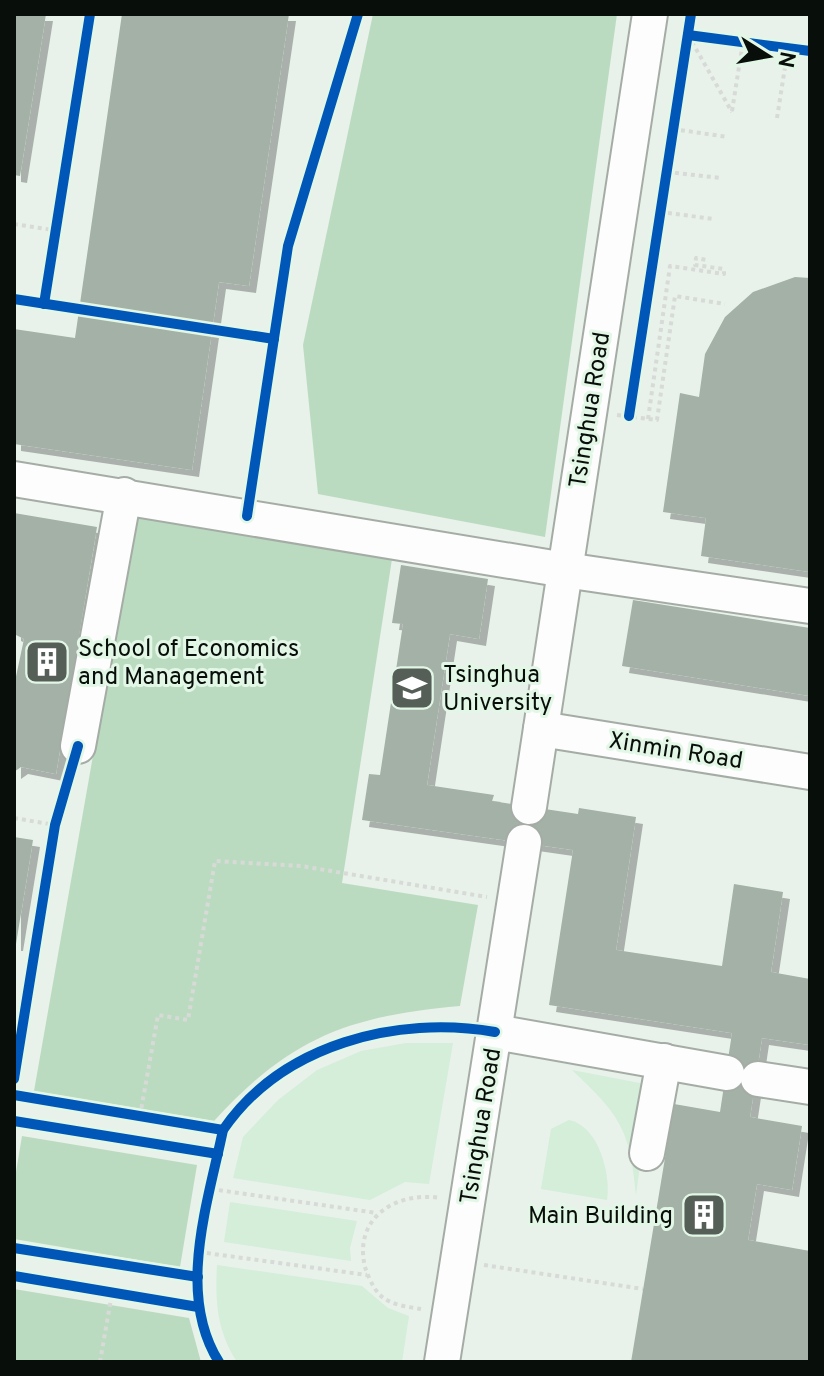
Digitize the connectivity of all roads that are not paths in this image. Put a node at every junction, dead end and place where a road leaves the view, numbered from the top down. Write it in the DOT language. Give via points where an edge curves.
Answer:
graph roads {
  1 [pos="650,14"];
  2 [pos="14,479"];
  3 [pos="124,495"];
  4 [pos="104,537"];
  5 [pos="565,570"];
  6 [pos="810,606"];
  7 [pos="541,729"];
  8 [pos="78,746"];
  9 [pos="810,772"];
  10 [pos="529,807"];
  11 [pos="524,842"];
  12 [pos="495,1032"];
  13 [pos="664,1061"];
  14 [pos="810,1087"];
  15 [pos="647,1153"];
  16 [pos="442,1362"];
  1 -- 5 [label="street, Tsinghua Road"];
  2 -- 3 [label="street"];
  3 -- 4 [label="street"];
  3 -- 5 [label="street"];
  3 -- 8 [label="street"];
  5 -- 6 [label="street"];
  5 -- 7 [label="street, Tsinghua Road"];
  7 -- 9 [label="street, Xinmin Road"];
  7 -- 10 [label="street, Tsinghua Road"];
  11 -- 12 [label="street, Tsinghua Road"];
  12 -- 13 [label="street"];
  12 -- 16 [label="street, Tsinghua Road"];
  13 -- 14 [label="street"];
  13 -- 15 [label="street"];
}
